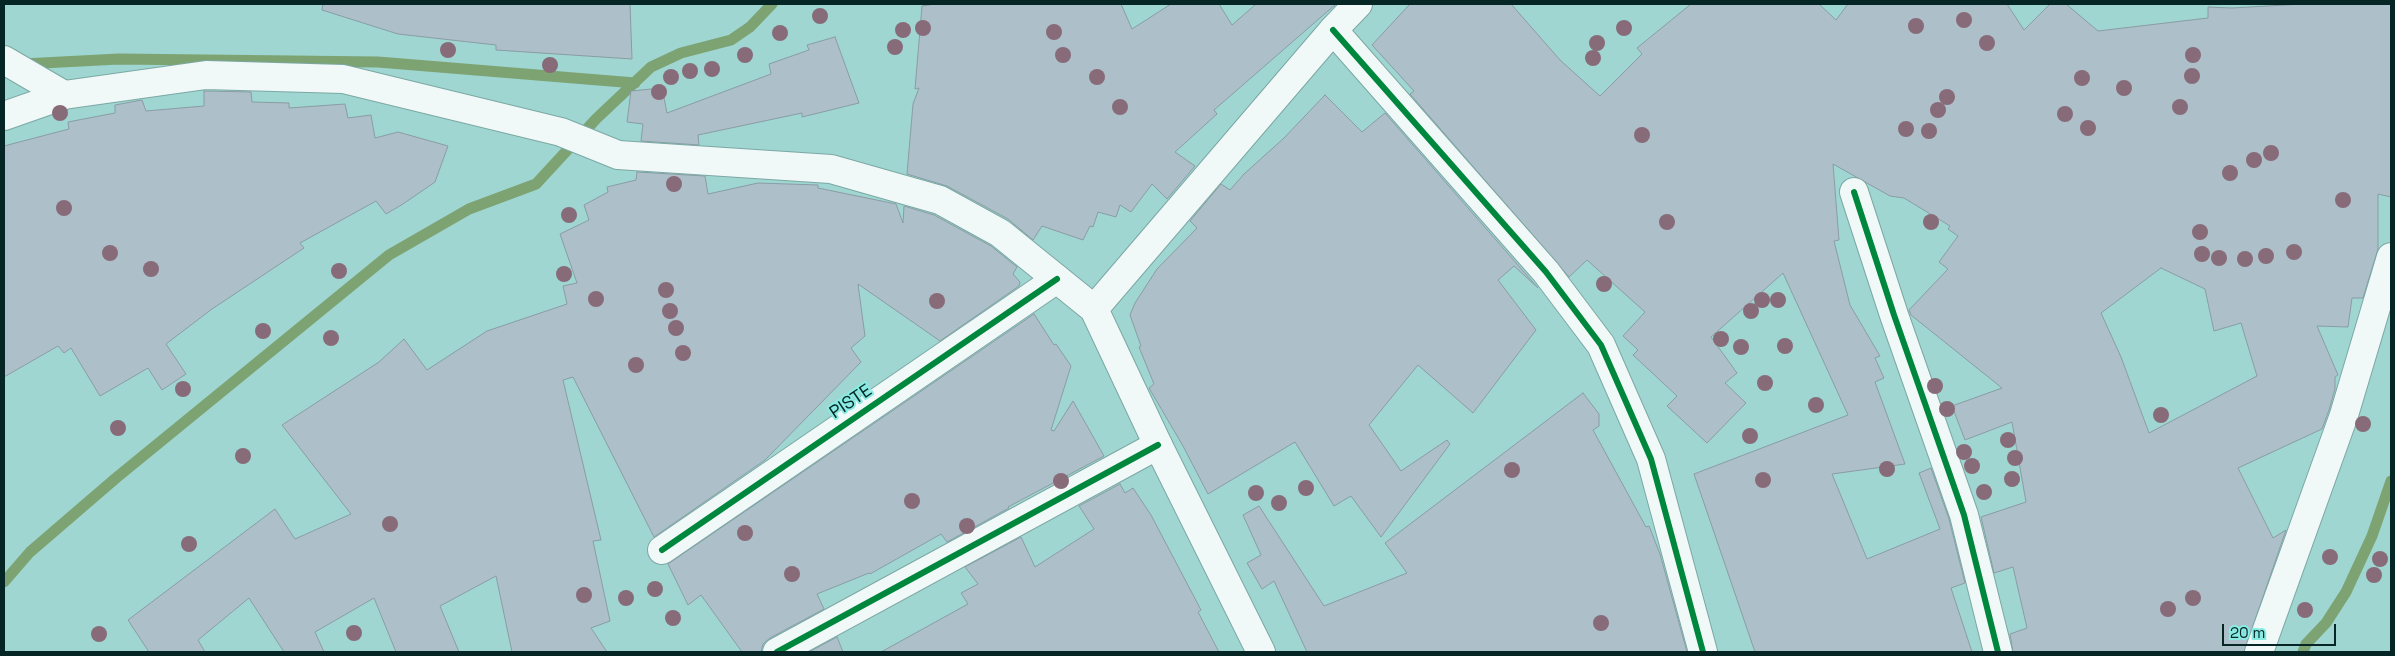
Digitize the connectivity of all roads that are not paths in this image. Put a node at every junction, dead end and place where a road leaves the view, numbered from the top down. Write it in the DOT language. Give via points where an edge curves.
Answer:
graph roads {
  1 [pos="1358,4"];
  2 [pos="1333,30"];
  3 [pos="4,60"];
  4 [pos="64,95"];
  5 [pos="4,116"];
  6 [pos="1854,192"];
  7 [pos="2391,257"];
  8 [pos="1057,279"];
  9 [pos="1094,309"];
  10 [pos="1158,445"];
  11 [pos="662,550"];
  12 [pos="777,652"];
  13 [pos="1261,652"];
  14 [pos="1703,652"];
  15 [pos="1998,652"];
  16 [pos="2259,652"];
  1 -- 2 [label="street"];
  2 -- 9 [label="street"];
  2 -- 14 [label="street" via="1546,272 1601,345 1651,459"];
  3 -- 4 [label="street"];
  4 -- 5 [label="street"];
  4 -- 8 [label="street" via="206,75 344,79 561,132 618,154 831,169 940,200 1000,233"];
  6 -- 15 [label="street" via="1964,515"];
  7 -- 16 [label="street" via="2344,416"];
  8 -- 9 [label="street"];
  8 -- 11 [label="street, PISTE"];
  9 -- 10 [label="street"];
  10 -- 12 [label="street"];
  10 -- 13 [label="street"];
}
